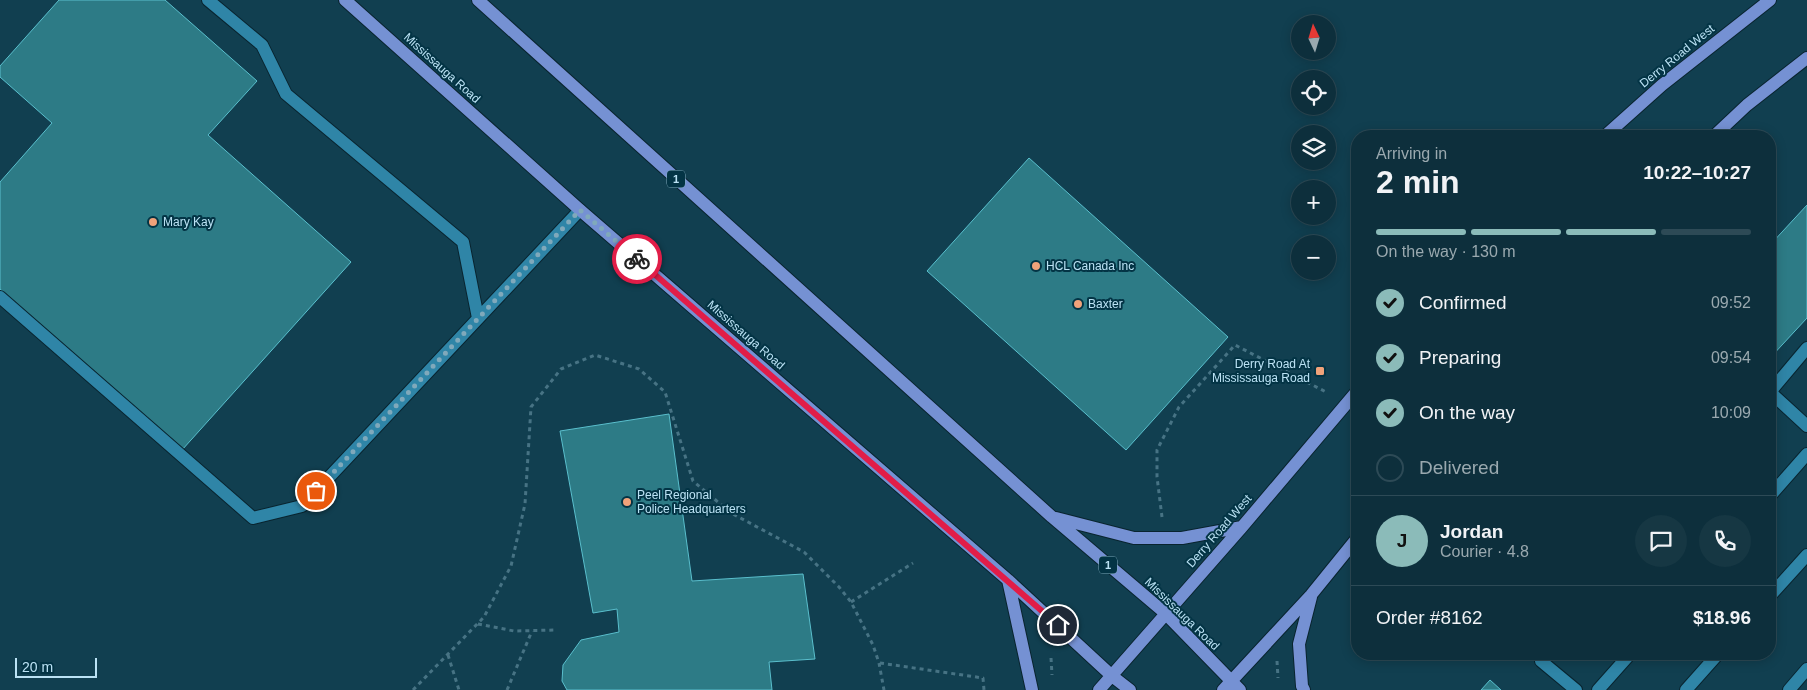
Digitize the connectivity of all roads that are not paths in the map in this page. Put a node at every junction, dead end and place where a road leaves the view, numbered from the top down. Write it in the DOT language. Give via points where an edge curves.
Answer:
graph roads {
  1 [pos="208,0"];
  2 [pos="345,0"];
  3 [pos="478,0"];
  4 [pos="1770,0"];
  5 [pos="1807,58"];
  6 [pos="1612,130"];
  7 [pos="1720,130"];
  8 [pos="580,210"];
  9 [pos="0,297"];
  10 [pos="478,318"];
  11 [pos="1807,348"];
  12 [pos="1776,385"];
  13 [pos="1351,398"];
  14 [pos="1776,398"];
  15 [pos="1807,426"];
  16 [pos="1807,454"];
  17 [pos="1776,489"];
  18 [pos="1052,517"];
  19 [pos="1242,527"];
  20 [pos="1351,546"];
  21 [pos="1807,555"];
  22 [pos="1008,580"];
  23 [pos="1776,589"];
  24 [pos="1311,595"];
  25 [pos="1165,613"];
  26 [pos="1543,660"];
  27 [pos="1625,660"];
  28 [pos="1713,660"];
  29 [pos="1807,669"];
  30 [pos="1112,676"];
  31 [pos="1227,685"];
  32 [pos="1032,690"];
  33 [pos="1100,690"];
  34 [pos="1130,690"];
  35 [pos="1240,690"];
  36 [pos="1304,690"];
  37 [pos="1576,690"];
  38 [pos="1598,690"];
  39 [pos="1686,690"];
  40 [pos="1789,690"];
  1 -- 10 [label="lane" via="262,45 286,94 463,242"];
  2 -- 8 [label="main road, Mississauga Road"];
  3 -- 18 [label="main road, Mississauga Road / 1"];
  4 -- 6 [label="main road, Derry Road West" via="1662,85"];
  5 -- 7 [label="main road"];
  8 -- 10 [label="lane"];
  8 -- 22 [label="main road, Mississauga Road"];
  9 -- 10 [label="lane" via="253,518 302,506"];
  11 -- 12 [label="lane"];
  13 -- 19 [label="main road, Derry Road West"];
  14 -- 15 [label="lane"];
  16 -- 17 [label="lane"];
  18 -- 19 [label="main road" via="1134,538 1182,538"];
  18 -- 25 [label="main road, Mississauga Road / 1"];
  19 -- 25 [label="main road, Derry Road West"];
  20 -- 24 [label="main road"];
  21 -- 23 [label="lane"];
  22 -- 30 [label="main road, Mississauga Road"];
  22 -- 32 [label="main road"];
  24 -- 31 [label="main road"];
  24 -- 36 [label="main road" via="1299,644"];
  25 -- 30 [label="main road, Derry Road West"];
  25 -- 31 [label="main road, Mississauga Road / 1"];
  26 -- 37 [label="lane"];
  27 -- 38 [label="lane"];
  28 -- 39 [label="lane"];
  29 -- 40 [label="lane"];
  30 -- 33 [label="main road, Derry Road West"];
  30 -- 34 [label="main road, Mississauga Road"];
  31 -- 35 [label="main road, Mississauga Road / 1"];
}
